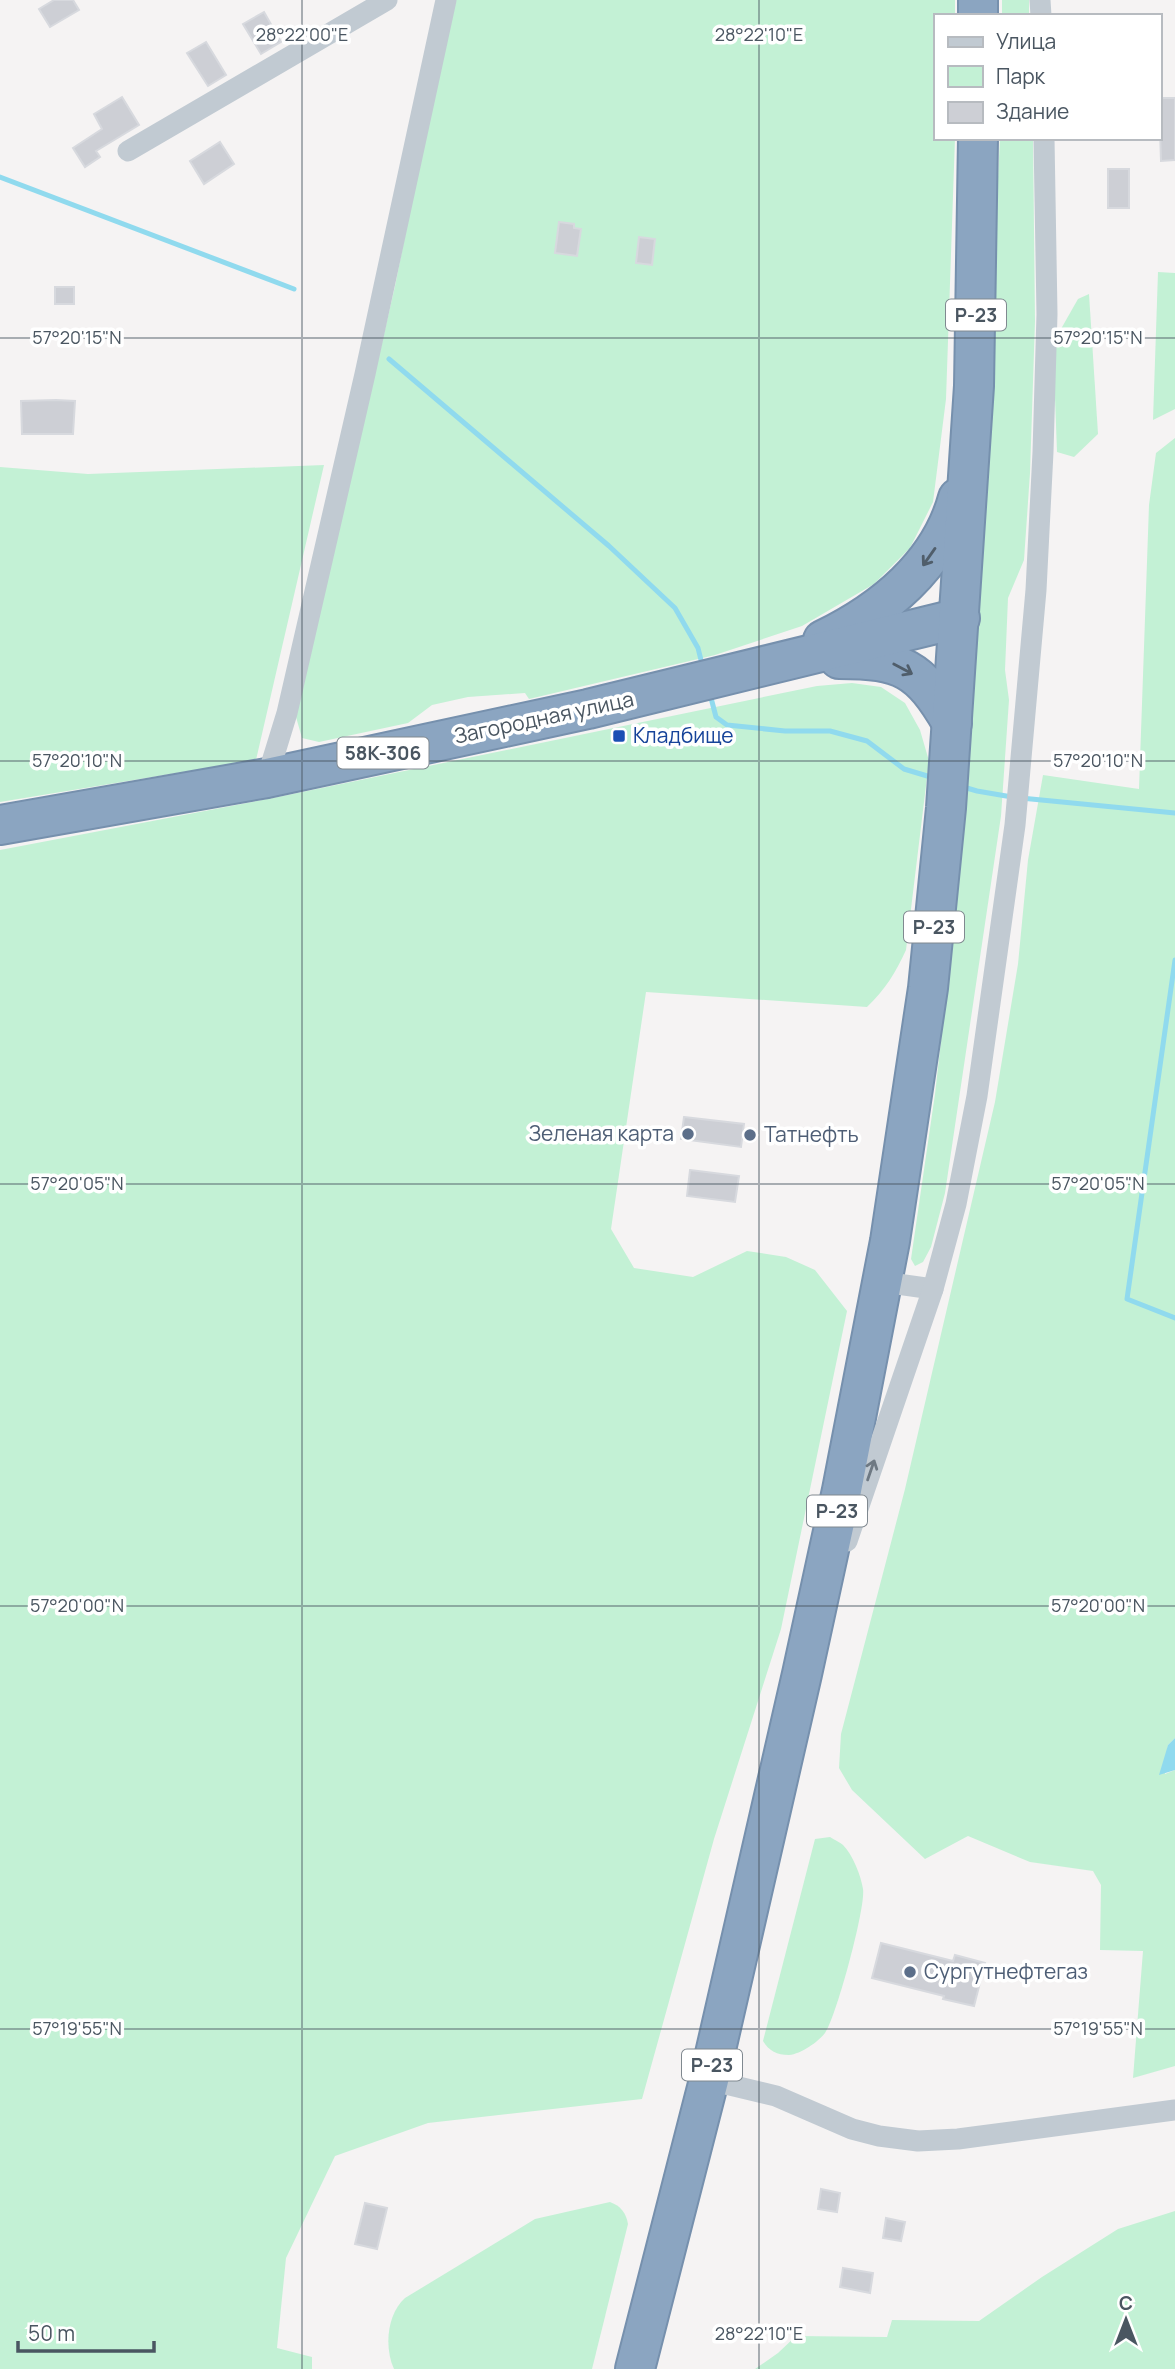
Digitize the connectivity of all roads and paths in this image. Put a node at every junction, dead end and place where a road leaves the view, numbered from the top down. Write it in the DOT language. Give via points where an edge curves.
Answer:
graph roads {
  1 [pos="387,0"];
  2 [pos="446,0"];
  3 [pos="978,140"];
  4 [pos="1044,140"];
  5 [pos="128,151"];
  6 [pos="970,448"];
  7 [pos="960,618"];
  8 [pos="764,667"];
  9 [pos="952,723"];
  10 [pos="267,778"];
  11 [pos="0,825"];
  12 [pos="883,1282"];
  13 [pos="933,1289"];
  14 [pos="802,1674"];
  15 [pos="709,2080"];
  16 [pos="1175,2110"];
  17 [pos="635,2369"];
  1 -- 5 [label="street"];
  2 -- 10 [label="street" via="343,469"];
  3 -- 6 [label="highway, Р-23"];
  4 -- 13 [label="street" via="1047,314 1043,452 1015,824 976,1096 956,1204"];
  6 -- 7 [label="highway, Р-23"];
  6 -- 8 [label="highway, one-way" via="957,503 943,537 907,584 840,631"];
  7 -- 8 [label="highway, Загородная улица / 58К-306"];
  7 -- 9 [label="highway, Р-23"];
  8 -- 9 [label="highway, one-way" via="829,659 895,664 919,678"];
  8 -- 10 [label="highway, Загородная улица / 58К-306"];
  9 -- 12 [label="highway, Р-23" via="928,988"];
  10 -- 11 [label="highway, Загородная улица / 58К-306"];
  12 -- 13 [label="street"];
  12 -- 14 [label="highway, Р-23"];
  14 -- 13 [label="street, one-way"];
  14 -- 15 [label="highway, Р-23"];
  15 -- 16 [label="street" via="776,2096 852,2129 918,2141"];
  15 -- 17 [label="highway, Р-23"];
}
